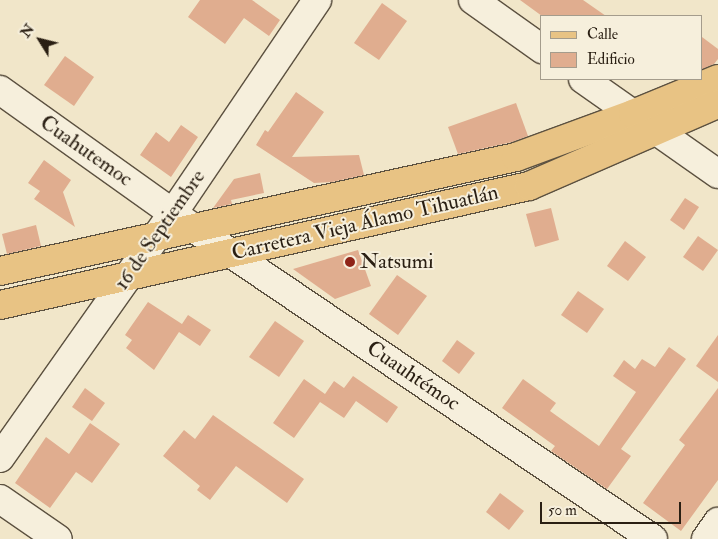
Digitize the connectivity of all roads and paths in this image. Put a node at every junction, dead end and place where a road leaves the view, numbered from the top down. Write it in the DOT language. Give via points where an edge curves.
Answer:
graph roads {
  1 [pos="317,0"];
  2 [pos="473,0"];
  3 [pos="540,48"];
  4 [pos="718,79"];
  5 [pos="584,80"];
  6 [pos="0,90"];
  7 [pos="718,104"];
  8 [pos="633,114"];
  9 [pos="657,130"];
  10 [pos="718,174"];
  11 [pos="173,213"];
  12 [pos="195,229"];
  13 [pos="155,237"];
  14 [pos="231,252"];
  15 [pos="0,271"];
  16 [pos="127,278"];
  17 [pos="0,305"];
  18 [pos="0,458"];
  19 [pos="0,499"];
  20 [pos="718,522"];
  21 [pos="58,539"];
  22 [pos="653,539"];
  23 [pos="706,539"];
  1 -- 11 [label="street, 16 de Septiembre"];
  2 -- 3 [label="street"];
  4 -- 8 [label="main road, Carretera Vieja Álamo Tihuatlán"];
  5 -- 8 [label="street"];
  6 -- 11 [label="street, Cuahutemoc"];
  7 -- 9 [label="main road, Carretera Vieja Álamo Tihuatlán"];
  8 -- 9 [label="street"];
  8 -- 12 [label="main road, Carretera Vieja Álamo Tihuatlán" via="516,157"];
  9 -- 10 [label="street"];
  9 -- 14 [label="main road, Carretera Vieja Álamo Tihuatlán" via="529,186"];
  11 -- 12 [label="street, Cuauhtémoc"];
  11 -- 13 [label="street, 16 de Septiembre"];
  12 -- 13 [label="main road, Carretera Vieja Álamo Tihuatlán"];
  12 -- 14 [label="street, Cuauhtémoc"];
  13 -- 15 [label="main road, Carretera Vieja Álamo Tihuatlán"];
  13 -- 16 [label="street, 16 de Septiembre"];
  14 -- 16 [label="main road, Carretera Vieja Álamo Tihuatlán"];
  14 -- 22 [label="street, Cuauhtémoc"];
  16 -- 17 [label="main road, Carretera Vieja Álamo Tihuatlán"];
  16 -- 18 [label="street, 16 de Septiembre"];
  19 -- 21 [label="street"];
  20 -- 23 [label="street"];
}
